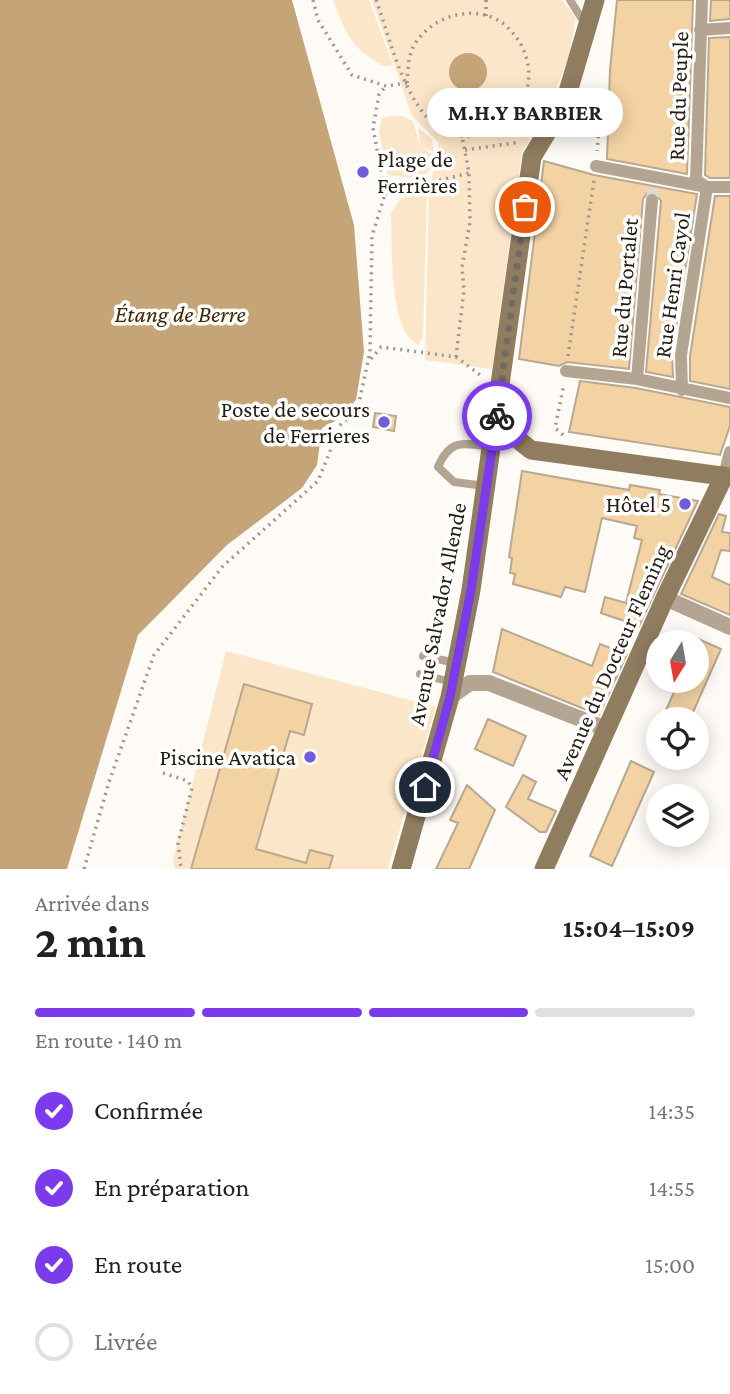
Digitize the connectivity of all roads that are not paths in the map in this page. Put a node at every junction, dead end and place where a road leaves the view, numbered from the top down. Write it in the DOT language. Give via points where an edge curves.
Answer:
graph roads {
  1 [pos="570,0"];
  2 [pos="595,0"];
  3 [pos="702,0"];
  4 [pos="587,28"];
  5 [pos="730,28"];
  6 [pos="700,30"];
  7 [pos="596,166"];
  8 [pos="707,187"];
  9 [pos="730,187"];
  10 [pos="652,200"];
  11 [pos="566,371"];
  12 [pos="637,379"];
  13 [pos="682,390"];
  14 [pos="730,398"];
  15 [pos="498,410"];
  16 [pos="492,447"];
  17 [pos="531,450"];
  18 [pos="730,452"];
  19 [pos="727,477"];
  20 [pos="485,486"];
  21 [pos="665,598"];
  22 [pos="730,626"];
  23 [pos="424,656"];
  24 [pos="420,674"];
  25 [pos="453,681"];
  26 [pos="489,683"];
  27 [pos="606,729"];
  28 [pos="401,869"];
  29 [pos="544,869"];
  1 -- 4 [label="lane"];
  2 -- 4 [label="main road, Avenue Salvador Allende"];
  3 -- 6 [label="street, Rue du Peuple"];
  4 -- 15 [label="main road, Avenue Salvador Allende" via="565,102 532,157"];
  5 -- 6 [label="street"];
  6 -- 8 [label="street, Rue du Peuple" via="696,180"];
  7 -- 8 [label="street"];
  8 -- 9 [label="street"];
  8 -- 13 [label="street, Rue Henri Cayol" via="681,355"];
  10 -- 12 [label="street, Rue du Portalet"];
  11 -- 12 [label="street"];
  12 -- 13 [label="street"];
  13 -- 14 [label="street"];
  15 -- 16 [label="main road, Avenue Salvador Allende"];
  15 -- 17 [label="main road" via="504,428"];
  16 -- 17 [label="main road"];
  16 -- 20 [label="main road, Avenue Salvador Allende"];
  16 -- 20 [label="lane" via="452,446 438,467 454,482"];
  17 -- 19 [label="main road"];
  18 -- 19 [label="street"];
  19 -- 21 [label="main road, Avenue du Docteur Fleming"];
  20 -- 25 [label="main road, Avenue Salvador Allende"];
  21 -- 22 [label="street"];
  21 -- 27 [label="main road, Avenue du Docteur Fleming"];
  23 -- 25 [label="lane"];
  24 -- 25 [label="lane"];
  25 -- 26 [label="street"];
  25 -- 26 [label="street"];
  25 -- 28 [label="main road, Avenue Salvador Allende"];
  26 -- 27 [label="street"];
  27 -- 29 [label="main road, Avenue du Docteur Fleming"];
}
